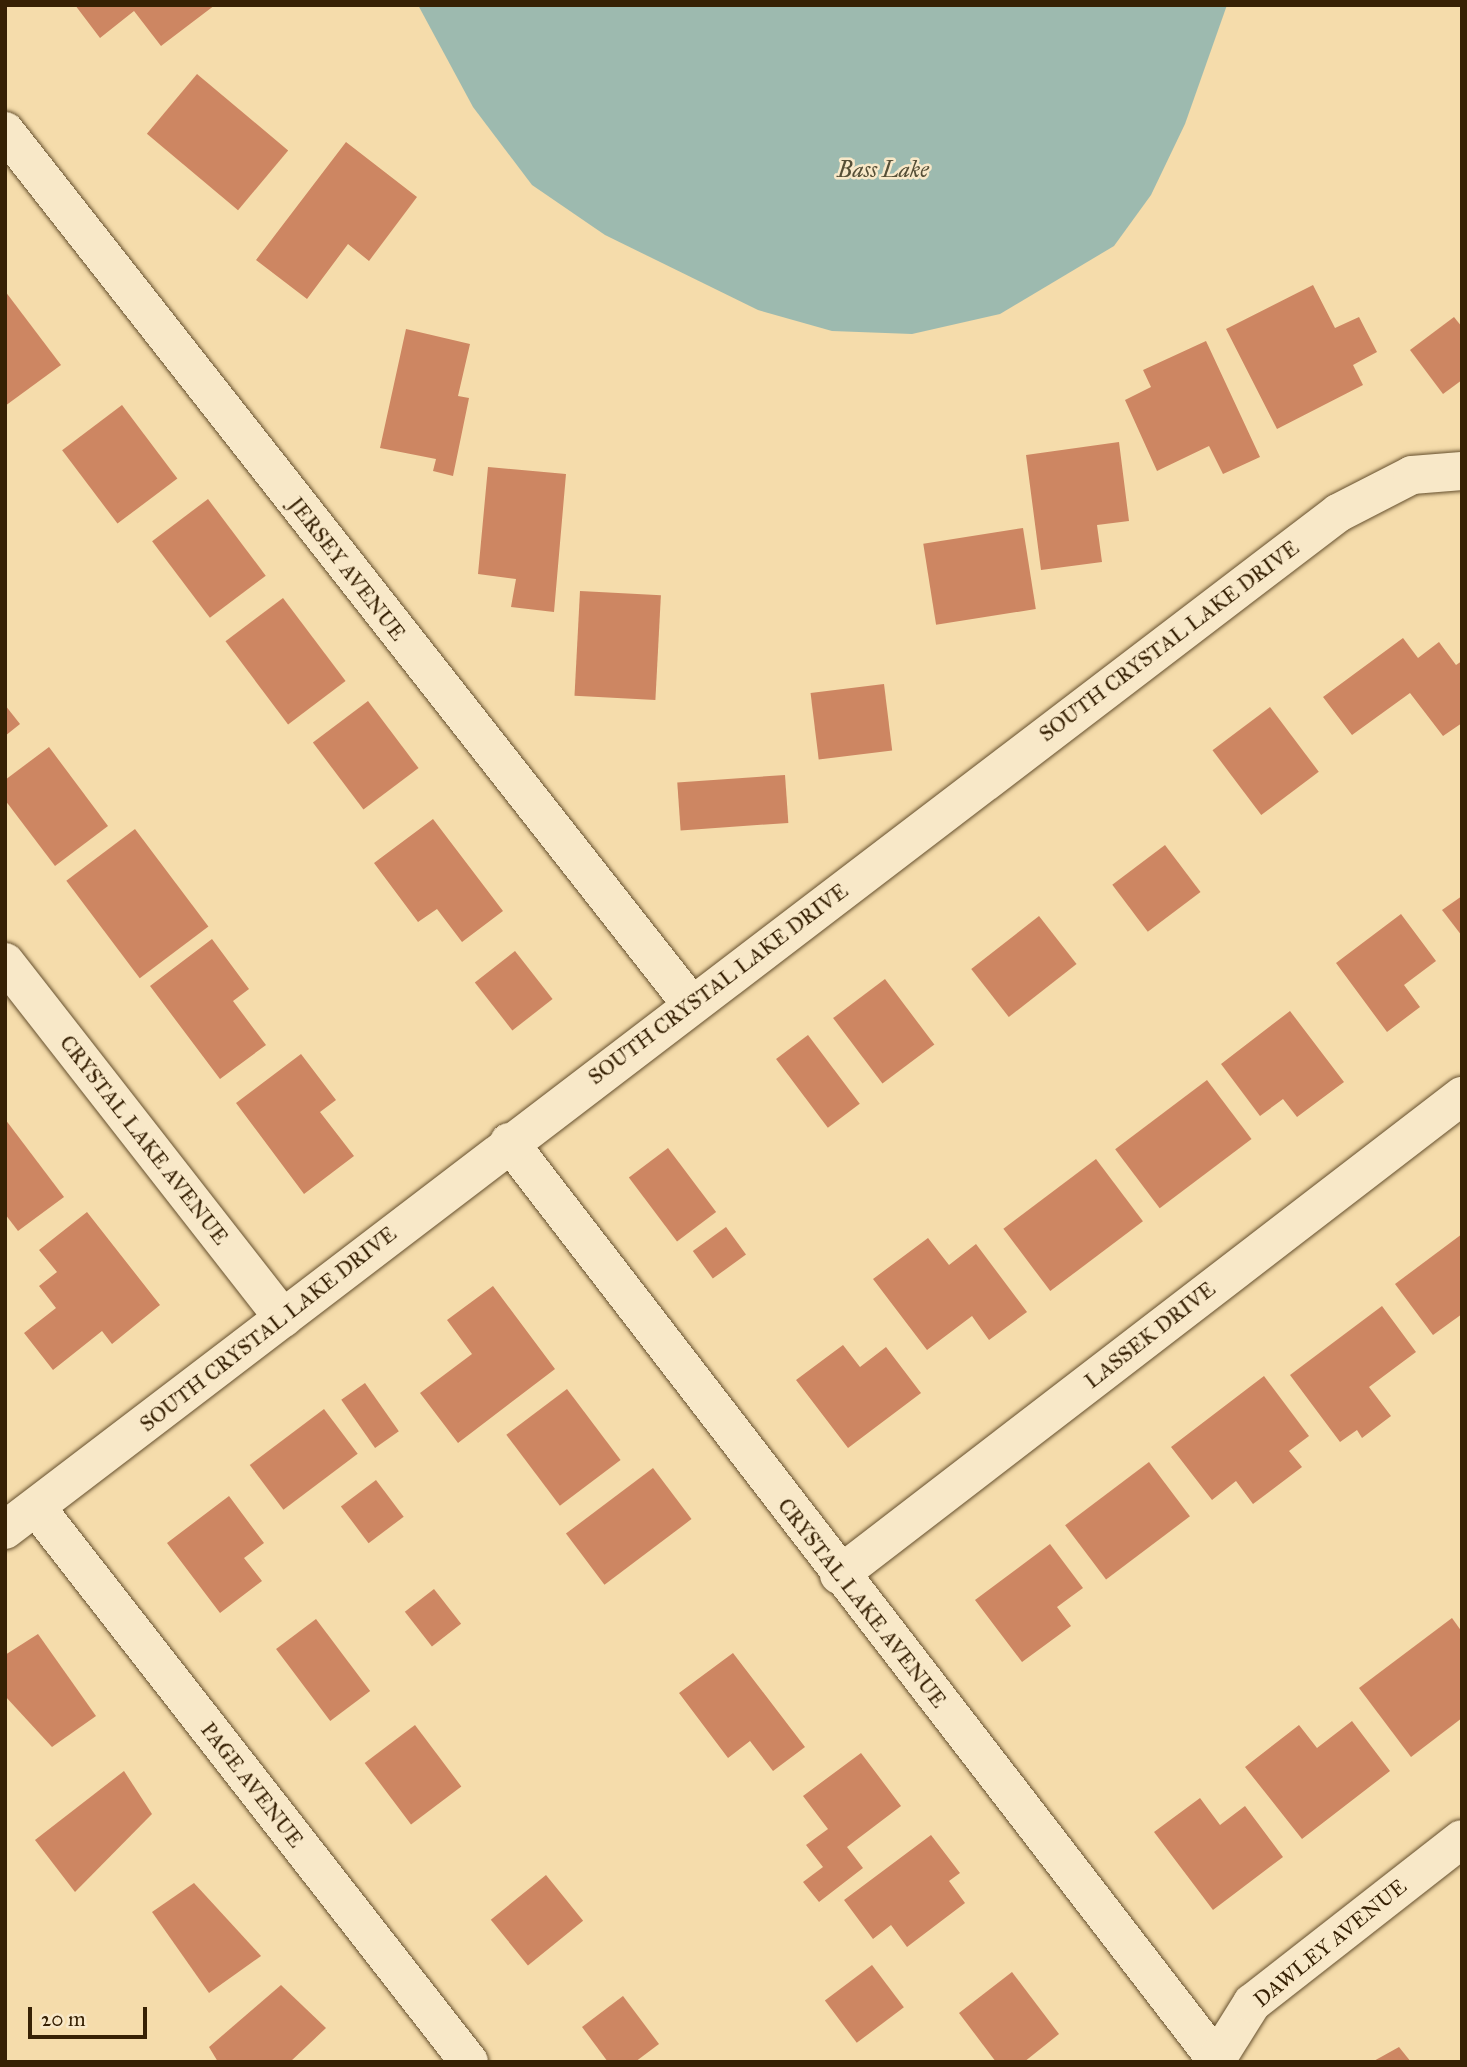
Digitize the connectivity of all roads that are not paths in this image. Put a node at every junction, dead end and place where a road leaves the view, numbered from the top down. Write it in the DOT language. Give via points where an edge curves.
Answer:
graph roads {
  1 [pos="5,131"];
  2 [pos="1457,465"];
  3 [pos="5,962"];
  4 [pos="691,1004"];
  5 [pos="1462,1096"];
  6 [pos="509,1142"];
  7 [pos="283,1318"];
  8 [pos="36,1507"];
  9 [pos="5,1530"];
  10 [pos="839,1575"];
  11 [pos="1462,1839"];
  12 [pos="1216,2061"];
  13 [pos="469,2062"];
  1 -- 4 [label="street, JERSEY AVENUE"];
  2 -- 4 [label="street, SOUTH CRYSTAL LAKE DRIVE" via="1412,475 1338,513"];
  3 -- 7 [label="street, CRYSTAL LAKE AVENUE"];
  4 -- 6 [label="street, SOUTH CRYSTAL LAKE DRIVE"];
  5 -- 10 [label="street, LASSEK DRIVE"];
  6 -- 7 [label="street, SOUTH CRYSTAL LAKE DRIVE"];
  6 -- 10 [label="street, CRYSTAL LAKE AVENUE"];
  7 -- 8 [label="street, SOUTH CRYSTAL LAKE DRIVE"];
  8 -- 9 [label="street, SOUTH CRYSTAL LAKE DRIVE"];
  8 -- 13 [label="street, PAGE AVENUE"];
  10 -- 12 [label="street, CRYSTAL LAKE AVENUE"];
  11 -- 12 [label="street, DAWLEY AVENUE" via="1252,2003"];
}
